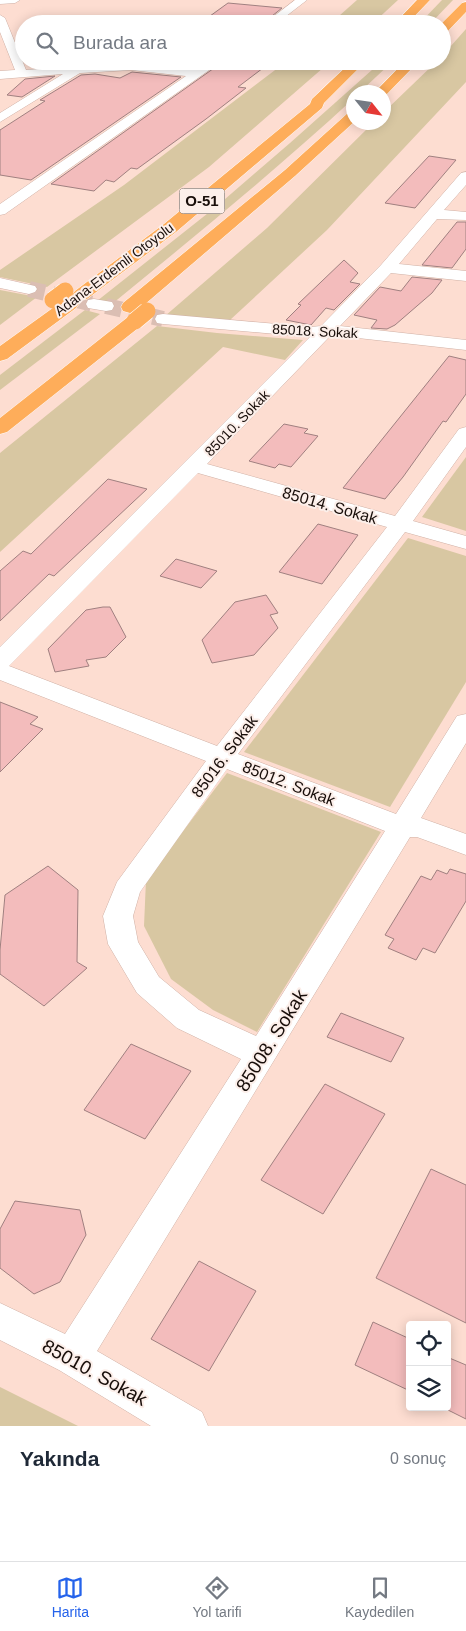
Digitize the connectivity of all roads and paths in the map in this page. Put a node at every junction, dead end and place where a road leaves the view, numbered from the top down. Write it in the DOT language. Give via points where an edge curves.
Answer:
graph roads {
  1 [pos="15,0"];
  2 [pos="297,0"];
  3 [pos="424,0"];
  4 [pos="0,1"];
  5 [pos="466,5"];
  6 [pos="280,15"];
  7 [pos="409,15"];
  8 [pos="0,18"];
  9 [pos="451,21"];
  10 [pos="7,36"];
  11 [pos="15,56"];
  12 [pos="20,70"];
  13 [pos="78,70"];
  14 [pos="164,70"];
  15 [pos="203,70"];
  16 [pos="351,70"];
  17 [pos="404,70"];
  18 [pos="22,74"];
  19 [pos="197,74"];
  20 [pos="0,75"];
  21 [pos="388,85"];
  22 [pos="0,118"];
  23 [pos="346,122"];
  24 [pos="353,130"];
  25 [pos="465,178"];
  26 [pos="0,211"];
  27 [pos="434,214"];
  28 [pos="466,216"];
  29 [pos="388,268"];
  30 [pos="466,276"];
  31 [pos="0,283"];
  32 [pos="29,289"];
  33 [pos="106,307"];
  34 [pos="328,330"];
  35 [pos="0,338"];
  36 [pos="466,345"];
  37 [pos="0,355"];
  38 [pos="0,410"];
  39 [pos="0,428"];
  40 [pos="466,433"];
  41 [pos="194,466"];
  42 [pos="400,524"];
  43 [pos="466,543"];
  44 [pos="0,661"];
  45 [pos="0,672"];
  46 [pos="466,722"];
  47 [pos="222,757"];
  48 [pos="402,827"];
  49 [pos="466,845"];
  50 [pos="262,1054"];
  51 [pos="0,1321"];
  52 [pos="72,1357"];
  53 [pos="188,1426"];
  1 -- 4 [label="street"];
  2 -- 6 [label="street"];
  3 -- 7 [label="highway"];
  5 -- 9 [label="highway"];
  8 -- 10 [label="street"];
  10 -- 11 [label="street"];
  12 -- 18 [label="street"];
  13 -- 18 [label="street"];
  13 -- 22 [label="street"];
  14 -- 19 [label="street"];
  15 -- 19 [label="street"];
  16 -- 33 [label="highway, Adana-Erdemli Otoyolu / O-51" via="317,105 235,174"];
  17 -- 21 [label="highway"];
  18 -- 20 [label="street"];
  19 -- 26 [label="street"];
  23 -- 33 [label="highway, Adana-Erdemli Otoyolu / O-51" via="290,173"];
  24 -- 33 [label="highway" via="185,281"];
  25 -- 27 [label="street, 85010. Sokak"];
  27 -- 28 [label="street"];
  27 -- 29 [label="street, 85010. Sokak"];
  29 -- 30 [label="street"];
  29 -- 34 [label="street, 85010. Sokak"];
  31 -- 32 [label="street"];
  33 -- 34 [label="street, 85018. Sokak" via="311,332"];
  33 -- 35 [label="highway"];
  33 -- 37 [label="highway, Adana-Erdemli Otoyolu / O-51"];
  33 -- 38 [label="highway, Adana-Erdemli Otoyolu / O-51"];
  33 -- 39 [label="highway"];
  34 -- 36 [label="street, 85018. Sokak"];
  34 -- 41 [label="street, 85010. Sokak"];
  40 -- 42 [label="street, 85016. Sokak"];
  41 -- 42 [label="street, 85014. Sokak"];
  41 -- 44 [label="street, 85010. Sokak"];
  42 -- 43 [label="street, 85014. Sokak"];
  42 -- 47 [label="street, 85016. Sokak"];
  45 -- 47 [label="street, 85012. Sokak"];
  46 -- 48 [label="street, 85008. Sokak"];
  47 -- 48 [label="street, 85012. Sokak"];
  47 -- 50 [label="street, 85016. Sokak" via="127,889 118,916 123,944 148,985 188,1019"];
  48 -- 49 [label="street, 85012. Sokak" via="419,827"];
  48 -- 50 [label="street, 85008. Sokak"];
  50 -- 52 [label="street, 85008. Sokak"];
  51 -- 52 [label="street, 85010. Sokak"];
  52 -- 53 [label="street, 85010. Sokak"];
}
